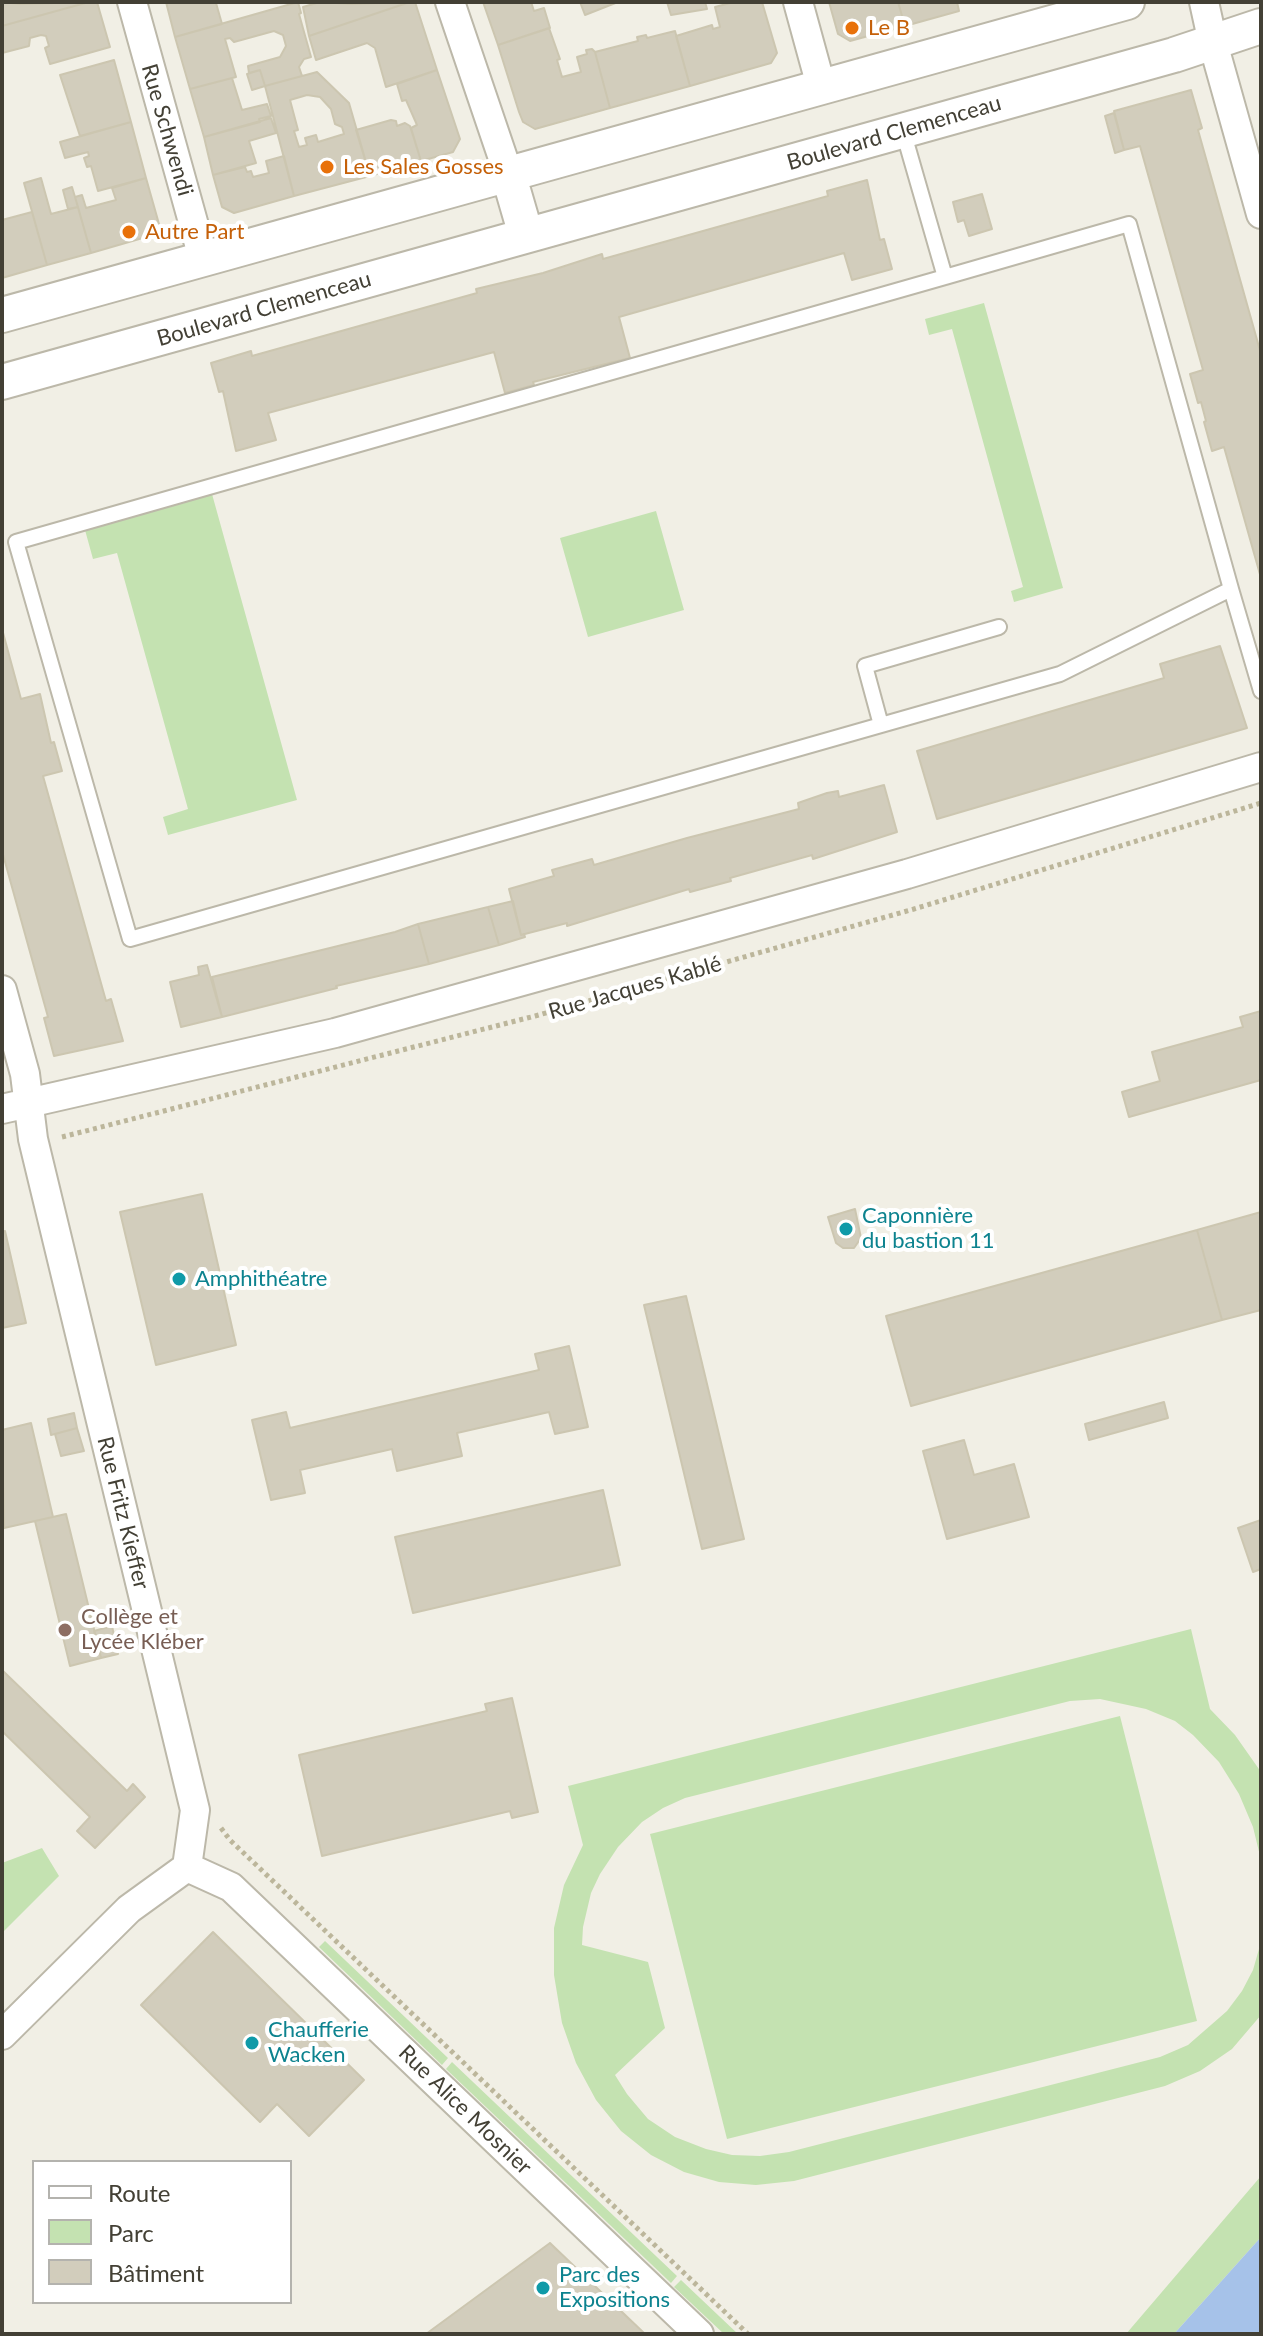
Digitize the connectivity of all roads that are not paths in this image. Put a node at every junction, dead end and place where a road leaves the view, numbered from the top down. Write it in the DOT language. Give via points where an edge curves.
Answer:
graph roads {
  1 [pos="132,2"];
  2 [pos="450,2"];
  3 [pos="798,2"];
  4 [pos="1127,2"];
  5 [pos="1204,2"];
  6 [pos="1261,26"];
  7 [pos="1213,43"];
  8 [pos="821,86"];
  9 [pos="903,131"];
  10 [pos="508,173"];
  11 [pos="1261,214"];
  12 [pos="526,235"];
  13 [pos="203,258"];
  14 [pos="945,277"];
  15 [pos="2,315"];
  16 [pos="2,382"];
  17 [pos="1231,589"];
  18 [pos="999,627"];
  19 [pos="1261,691"];
  20 [pos="881,725"];
  21 [pos="1261,767"];
  22 [pos="2,990"];
  23 [pos="16,1106"];
  24 [pos="187,1867"];
  25 [pos="2,2035"];
  26 [pos="699,2334"];
  1 -- 13 [label="street, Rue Schwendi"];
  2 -- 10 [label="street"];
  3 -- 8 [label="street"];
  4 -- 8 [label="street"];
  5 -- 7 [label="street"];
  6 -- 7 [label="street, Boulevard Clemenceau"];
  7 -- 9 [label="street, Boulevard Clemenceau"];
  7 -- 11 [label="street"];
  8 -- 10 [label="street"];
  9 -- 12 [label="street, Boulevard Clemenceau"];
  9 -- 14 [label="lane"];
  10 -- 12 [label="street"];
  10 -- 13 [label="street"];
  12 -- 16 [label="street, Boulevard Clemenceau"];
  13 -- 15 [label="street"];
  14 -- 17 [label="lane" via="1129,224"];
  14 -- 20 [label="lane" via="16,542 130,939"];
  17 -- 19 [label="lane"];
  17 -- 20 [label="lane" via="1060,674"];
  18 -- 20 [label="lane" via="865,666"];
  21 -- 23 [label="street, Rue Jacques Kablé" via="907,874 335,1033"];
  22 -- 23 [label="street, Rue Fritz Kieffer" via="25,1074"];
  23 -- 24 [label="street, Rue Fritz Kieffer" via="33,1139 195,1810"];
  24 -- 25 [label="street" via="129,1909"];
  24 -- 26 [label="street, Rue Alice Mosnier" via="231,1887"];
}
